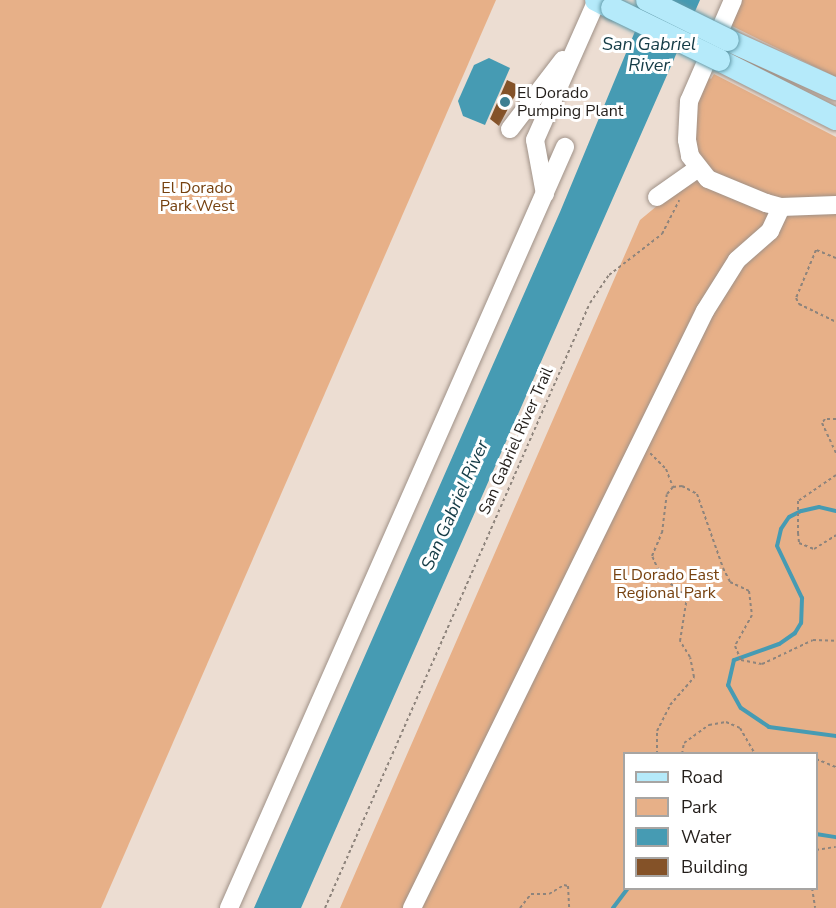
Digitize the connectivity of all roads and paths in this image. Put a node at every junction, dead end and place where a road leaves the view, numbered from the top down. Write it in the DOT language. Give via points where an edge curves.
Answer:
graph roads {
  1 [pos="647,0"];
  2 [pos="733,0"];
  3 [pos="601,3"];
  4 [pos="584,33"];
  5 [pos="724,50"];
  6 [pos="836,89"];
  7 [pos="836,119"];
  8 [pos="510,129"];
  9 [pos="565,147"];
  10 [pos="697,169"];
  11 [pos="681,180"];
  12 [pos="545,194"];
  13 [pos="657,197"];
  14 [pos="836,205"];
  15 [pos="781,207"];
  16 [pos="836,258"];
  17 [pos="836,322"];
  18 [pos="836,419"];
  19 [pos="639,446"];
  20 [pos="836,453"];
  21 [pos="836,475"];
  22 [pos="673,487"];
  23 [pos="836,536"];
  24 [pos="836,641"];
  25 [pos="657,752"];
  26 [pos="682,752"];
  27 [pos="754,752"];
  28 [pos="818,760"];
  29 [pos="836,767"];
  30 [pos="836,847"];
  31 [pos="818,850"];
  32 [pos="812,890"];
  33 [pos="229,908"];
  34 [pos="325,908"];
  35 [pos="412,908"];
  36 [pos="520,908"];
  37 [pos="569,908"];
  38 [pos="815,908"];
  1 -- 5 [label="main road, bridge"];
  2 -- 10 [label="lane" via="689,101 687,140"];
  3 -- 4 [label="lane"];
  3 -- 5 [label="main road, bridge"];
  4 -- 8 [label="lane"];
  4 -- 12 [label="lane" via="535,140"];
  5 -- 6 [label="main road"];
  5 -- 7 [label="main road"];
  9 -- 12 [label="lane"];
  10 -- 11 [label="lane"];
  10 -- 15 [label="lane" via="726,188"];
  11 -- 13 [label="lane"];
  11 -- 34 [label="path, San Gabriel River Trail" via="675,213 662,234 609,275 590,303"];
  12 -- 33 [label="lane"];
  14 -- 15 [label="lane"];
  15 -- 19 [label="lane" via="770,231 737,260 718,288"];
  16 -- 17 [label="path" via="816,250 796,297 799,304"];
  18 -- 20 [label="path" via="825,419 822,423"];
  19 -- 22 [label="path" via="666,469"];
  19 -- 35 [label="lane"];
  21 -- 23 [label="path" via="798,501 798,533 804,548 814,549"];
  22 -- 24 [label="path" via="682,486 697,494 730,582 749,591 752,615 735,646 741,660 762,664 813,640"];
  22 -- 25 [label="path" via="667,494 662,533 652,556 661,576 687,597 680,641 690,657 694,677 670,705 657,731"];
  26 -- 27 [label="path" via="684,743 709,725 726,722 740,728"];
  28 -- 29 [label="path"];
  30 -- 31 [label="path"];
  32 -- 38 [label="path"];
  36 -- 37 [label="path" via="531,894 549,894 564,885 568,886"];
}
